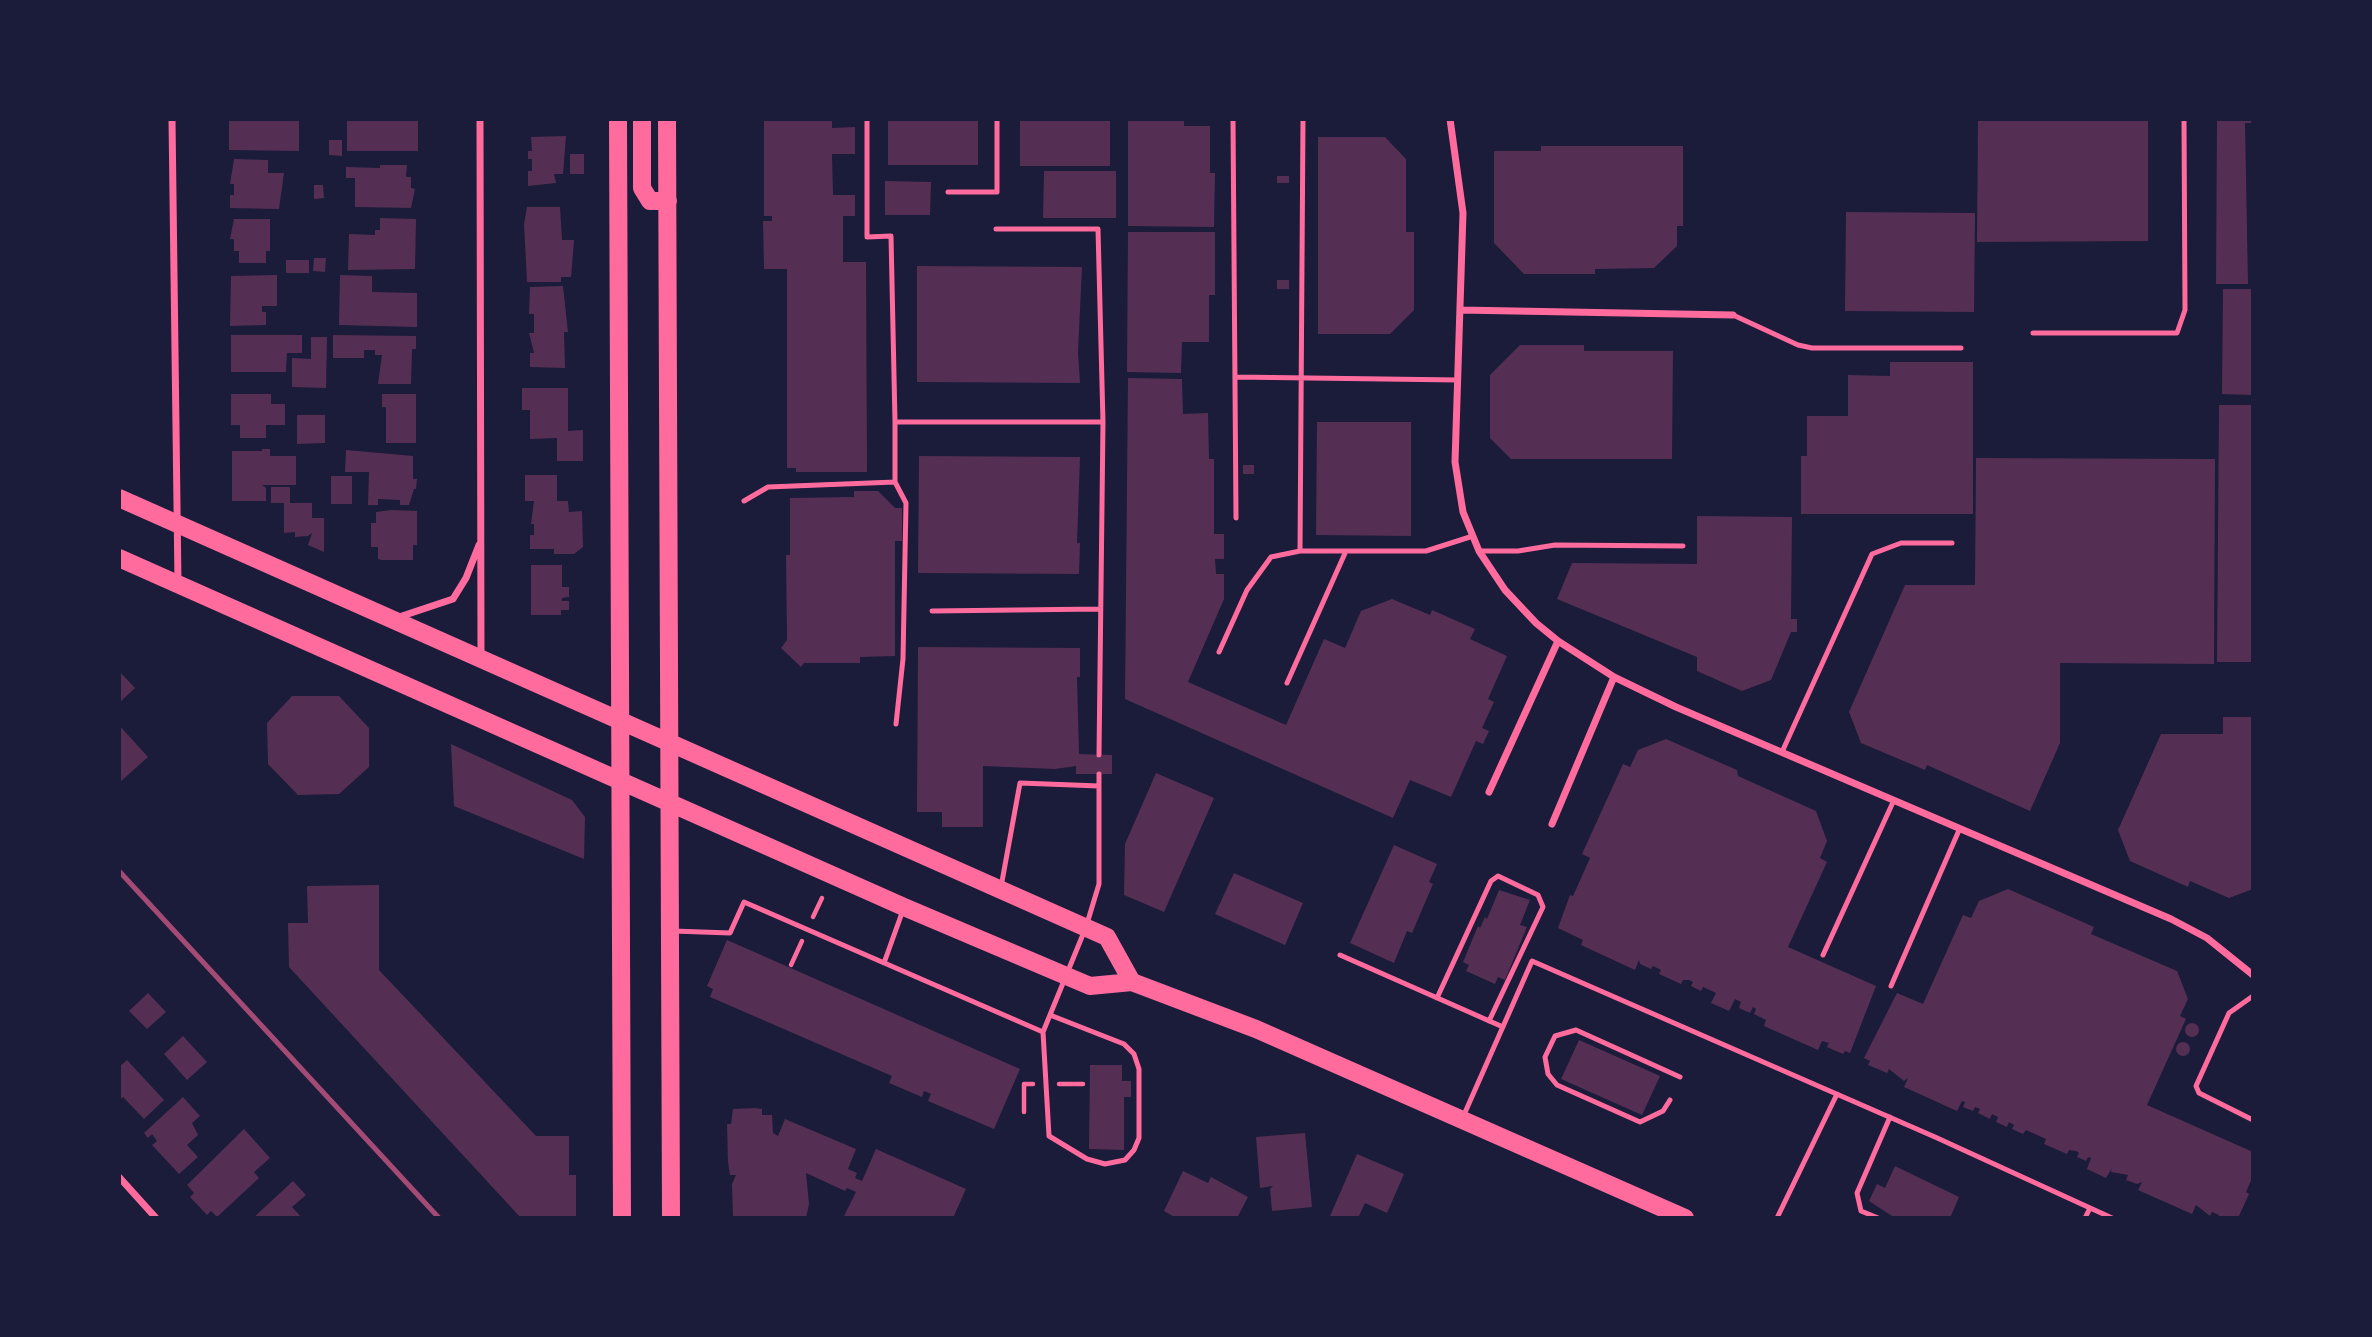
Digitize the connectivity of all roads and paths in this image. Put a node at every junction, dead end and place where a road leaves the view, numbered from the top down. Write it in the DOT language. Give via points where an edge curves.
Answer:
graph roads {
  1 [pos="172,119"];
  2 [pos="480,119"];
  3 [pos="618,119"];
  4 [pos="642,119"];
  5 [pos="667,119"];
  6 [pos="867,119"];
  7 [pos="997,119"];
  8 [pos="1233,119"];
  9 [pos="1303,119"];
  10 [pos="1450,119"];
  11 [pos="2184,119"];
  12 [pos="948,192"];
  13 [pos="668,201"];
  14 [pos="996,229"];
  15 [pos="1461,310"];
  16 [pos="1733,315"];
  17 [pos="2033,332"];
  18 [pos="1962,348"];
  19 [pos="1235,377"];
  20 [pos="1301,378"];
  21 [pos="1458,380"];
  22 [pos="895,422"];
  23 [pos="1103,422"];
  24 [pos="895,482"];
  25 [pos="119,498"];
  26 [pos="744,500"];
  27 [pos="1236,518"];
  28 [pos="177,524"];
  29 [pos="1473,536"];
  30 [pos="480,541"];
  31 [pos="1952,543"];
  32 [pos="1683,546"];
  33 [pos="1300,551"];
  34 [pos="1346,551"];
  35 [pos="1479,551"];
  36 [pos="119,558"];
  37 [pos="178,583"];
  38 [pos="1099,609"];
  39 [pos="932,611"];
  40 [pos="391,619"];
  41 [pos="1558,641"];
  42 [pos="1219,652"];
  43 [pos="481,660"];
  44 [pos="1614,677"];
  45 [pos="1287,683"];
  46 [pos="623,722"];
  47 [pos="896,724"];
  48 [pos="670,744"];
  49 [pos="1782,752"];
  50 [pos="1099,755"];
  51 [pos="1099,774"];
  52 [pos="622,782"];
  53 [pos="1099,786"];
  54 [pos="1489,792"];
  55 [pos="1894,800"];
  56 [pos="670,806"];
  57 [pos="1552,824"];
  58 [pos="1960,828"];
  59 [pos="1000,890"];
  60 [pos="822,898"];
  61 [pos="904,907"];
  62 [pos="812,920"];
  63 [pos="1086,927"];
  64 [pos="671,931"];
  65 [pos="1340,955"];
  66 [pos="1823,955"];
  67 [pos="884,963"];
  68 [pos="2253,975"];
  69 [pos="1066,976"];
  70 [pos="1132,982"];
  71 [pos="1891,986"];
  72 [pos="2253,996"];
  73 [pos="1437,998"];
  74 [pos="1050,1016"];
  75 [pos="1489,1021"];
  76 [pos="1503,1027"];
  77 [pos="1043,1032"];
  78 [pos="1680,1077"];
  79 [pos="1836,1094"];
  80 [pos="1670,1100"];
  81 [pos="1890,1117"];
  82 [pos="1462,1119"];
  83 [pos="2253,1120"];
  84 [pos="119,1177"];
  85 [pos="2090,1208"];
  86 [pos="156,1218"];
  87 [pos="622,1218"];
  88 [pos="671,1218"];
  89 [pos="1685,1218"];
  90 [pos="1777,1218"];
  91 [pos="1878,1218"];
  92 [pos="2085,1218"];
  93 [pos="2112,1218"];
  1 -- 28 [label="street"];
  2 -- 30 [label="street"];
  3 -- 46 [label="main road"];
  4 -- 13 [label="main road" via="642,188 650,201"];
  5 -- 13 [label="main road"];
  6 -- 22 [label="lane" via="867,237 891,236"];
  7 -- 12 [label="lane" via="997,192"];
  8 -- 19 [label="lane"];
  9 -- 20 [label="lane"];
  10 -- 15 [label="street" via="1463,213"];
  11 -- 17 [label="lane" via="2185,310 2178,332"];
  13 -- 48 [label="main road"];
  14 -- 23 [label="lane" via="1098,229"];
  15 -- 16 [label="street"];
  15 -- 21 [label="street"];
  16 -- 18 [label="lane" via="1812,348"];
  19 -- 20 [label="lane"];
  19 -- 27 [label="lane"];
  20 -- 21 [label="lane"];
  20 -- 33 [label="lane"];
  21 -- 29 [label="street" via="1455,462 1463,512"];
  22 -- 23 [label="lane"];
  22 -- 24 [label="lane"];
  23 -- 38 [label="lane"];
  24 -- 26 [label="lane" via="768,486"];
  24 -- 47 [label="lane" via="906,503 903,659"];
  25 -- 28 [label="main road"];
  28 -- 37 [label="street"];
  28 -- 40 [label="main road"];
  29 -- 34 [label="lane" via="1426,551"];
  29 -- 35 [label="street"];
  30 -- 40 [label="street" via="453,599"];
  30 -- 43 [label="street"];
  31 -- 49 [label="lane" via="1901,543 1872,554"];
  32 -- 35 [label="lane" via="1555,545"];
  33 -- 34 [label="lane"];
  33 -- 42 [label="lane" via="1271,557 1247,590"];
  34 -- 45 [label="lane"];
  35 -- 41 [label="street" via="1505,590"];
  36 -- 37 [label="main road"];
  37 -- 52 [label="main road"];
  38 -- 39 [label="lane"];
  38 -- 50 [label="lane"];
  40 -- 43 [label="main road"];
  41 -- 44 [label="street"];
  41 -- 54 [label="street"];
  43 -- 46 [label="main road"];
  44 -- 49 [label="street"];
  44 -- 57 [label="street"];
  46 -- 48 [label="main road"];
  46 -- 52 [label="main road"];
  48 -- 56 [label="main road"];
  48 -- 59 [label="main road"];
  49 -- 55 [label="street"];
  51 -- 53 [label="lane"];
  52 -- 56 [label="main road"];
  52 -- 87 [label="main road"];
  53 -- 59 [label="lane" via="1020,783"];
  53 -- 63 [label="lane" via="1099,884"];
  55 -- 58 [label="street"];
  55 -- 66 [label="lane"];
  56 -- 61 [label="main road"];
  56 -- 64 [label="main road"];
  58 -- 68 [label="street" via="2171,919 2207,938"];
  58 -- 71 [label="lane"];
  59 -- 63 [label="main road"];
  60 -- 62 [label="path"];
  61 -- 67 [label="lane"];
  61 -- 69 [label="main road"];
  63 -- 69 [label="lane"];
  63 -- 70 [label="main road" via="1108,937"];
  64 -- 67 [label="lane" via="730,933 744,902"];
  64 -- 88 [label="main road"];
  65 -- 73 [label="lane"];
  67 -- 77 [label="lane"];
  69 -- 70 [label="main road" via="1090,986"];
  69 -- 74 [label="lane"];
  70 -- 82 [label="main road" via="1256,1029"];
  72 -- 83 [label="lane" via="2229,1013 2196,1086 2199,1093"];
  73 -- 75 [label="lane"];
  73 -- 75 [label="lane" via="1491,881 1498,876 1538,895 1543,907"];
  74 -- 77 [label="lane"];
  74 -- 77 [label="lane" via="1124,1044 1134,1054 1139,1069 1139,1138 1125,1160 1105,1164 1087,1159 1049,1136"];
  75 -- 76 [label="lane"];
  76 -- 79 [label="lane" via="1532,961"];
  76 -- 82 [label="lane"];
  78 -- 80 [label="lane" via="1576,1030 1555,1036 1545,1057 1548,1074 1557,1085 1640,1122 1663,1111"];
  79 -- 81 [label="lane"];
  79 -- 90 [label="lane"];
  81 -- 85 [label="lane"];
  81 -- 91 [label="lane" via="1857,1193 1861,1211"];
  82 -- 89 [label="main road"];
  84 -- 86 [label="street"];
  85 -- 92 [label="lane"];
  85 -- 93 [label="lane"];
}
